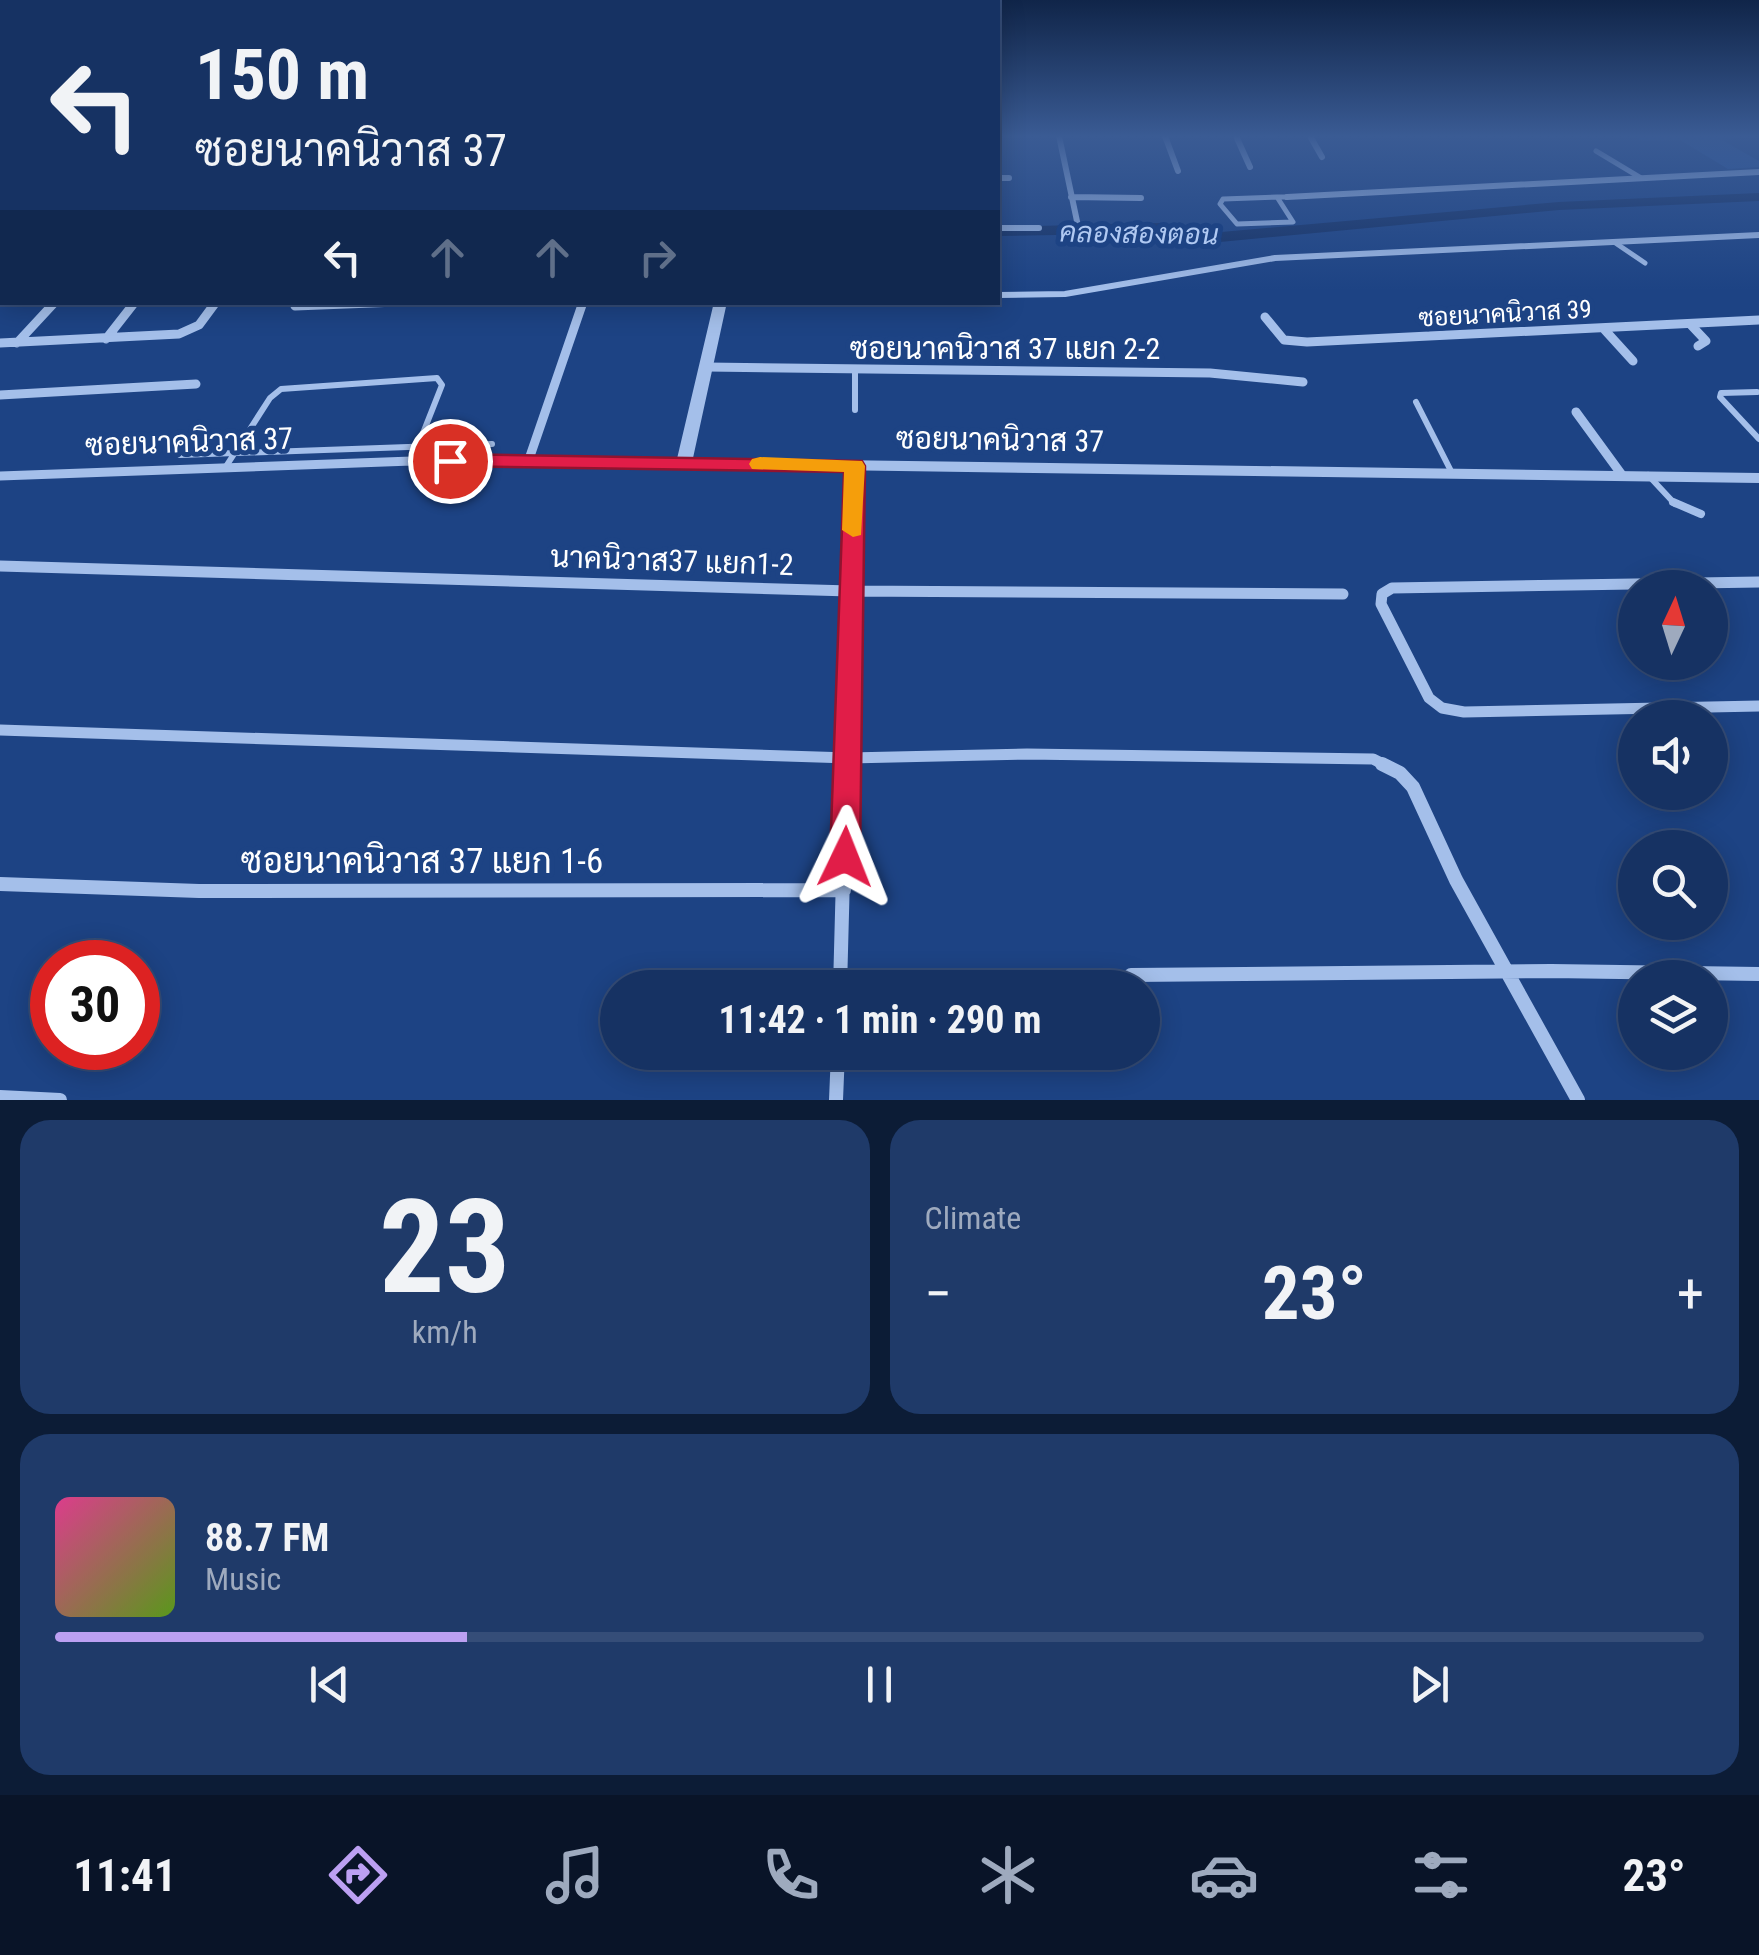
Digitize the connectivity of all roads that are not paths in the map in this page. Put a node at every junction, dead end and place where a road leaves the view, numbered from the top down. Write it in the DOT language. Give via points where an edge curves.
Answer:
graph roads {
  1 [pos="1069,187"];
  2 [pos="1467,187"];
  3 [pos="1071,197"];
  4 [pos="1277,197"];
  5 [pos="1287,197"];
  6 [pos="1141,198"];
  7 [pos="1078,226"];
  8 [pos="1000,228"];
  9 [pos="1039,228"];
  10 [pos="1759,236"];
  11 [pos="1614,242"];
  12 [pos="1645,263"];
  13 [pos="1000,294"];
  14 [pos="52,305"];
  15 [pos="133,305"];
  16 [pos="214,305"];
  17 [pos="320,305"];
  18 [pos="582,305"];
  19 [pos="720,305"];
  20 [pos="295,306"];
  21 [pos="1265,317"];
  22 [pos="1759,320"];
  23 [pos="1690,324"];
  24 [pos="1603,328"];
  25 [pos="106,339"];
  26 [pos="17,343"];
  27 [pos="0,344"];
  28 [pos="1698,346"];
  29 [pos="1632,361"];
  30 [pos="707,368"];
  31 [pos="855,370"];
  32 [pos="1303,382"];
  33 [pos="196,384"];
  34 [pos="1757,392"];
  35 [pos="0,395"];
  36 [pos="1416,402"];
  37 [pos="854,410"];
  38 [pos="1576,412"];
  39 [pos="1759,438"];
  40 [pos="492,444"];
  41 [pos="418,447"];
  42 [pos="235,452"];
  43 [pos="180,455"];
  44 [pos="412,461"];
  45 [pos="528,462"];
  46 [pos="684,463"];
  47 [pos="855,466"];
  48 [pos="225,469"];
  49 [pos="1452,472"];
  50 [pos="1622,475"];
  51 [pos="1648,475"];
  52 [pos="0,476"];
  53 [pos="1759,478"];
  54 [pos="1701,514"];
  55 [pos="0,566"];
  56 [pos="1759,582"];
  57 [pos="850,591"];
  58 [pos="1342,594"];
  59 [pos="1759,706"];
  60 [pos="0,730"];
  61 [pos="849,758"];
  62 [pos="0,884"];
  63 [pos="844,890"];
  64 [pos="841,970"];
  65 [pos="1507,974"];
  66 [pos="1759,974"];
  67 [pos="1160,975"];
  68 [pos="837,1070"];
  69 [pos="0,1097"];
  70 [pos="60,1100"];
  71 [pos="836,1100"];
  72 [pos="1578,1100"];
  1 -- 3 [label="street"];
  2 -- 5 [label="street"];
  3 -- 6 [label="street"];
  3 -- 7 [label="street"];
  4 -- 4 [label="lane" via="1224,199 1220,204 1237,224 1294,222"];
  4 -- 5 [label="lane"];
  8 -- 9 [label="street"];
  10 -- 11 [label="street"];
  11 -- 12 [label="lane"];
  11 -- 13 [label="street" via="1275,258 1065,294"];
  14 -- 26 [label="street"];
  15 -- 25 [label="street"];
  16 -- 25 [label="street" via="187,332"];
  17 -- 20 [label="street"];
  18 -- 45 [label="street"];
  19 -- 30 [label="street"];
  21 -- 24 [label="street, ซอยนาคนิวาส 39" via="1291,342"];
  22 -- 23 [label="street, ซอยนาคนิวาส 39"];
  23 -- 24 [label="street, ซอยนาคนิวาส 39"];
  23 -- 28 [label="street" via="1706,341"];
  24 -- 29 [label="street"];
  25 -- 26 [label="street"];
  26 -- 27 [label="street"];
  30 -- 31 [label="street, ซอยนาคนิวาส 37 แยก 2-2"];
  30 -- 46 [label="street"];
  31 -- 32 [label="street, ซอยนาคนิวาส 37 แยก 2-2" via="1210,373"];
  31 -- 37 [label="lane"];
  33 -- 35 [label="street"];
  34 -- 39 [label="lane" via="1720,397"];
  36 -- 49 [label="lane"];
  38 -- 50 [label="street"];
  40 -- 41 [label="lane"];
  41 -- 42 [label="lane"];
  41 -- 42 [label="lane" via="442,385 437,378 281,390"];
  41 -- 44 [label="lane"];
  42 -- 43 [label="lane"];
  42 -- 48 [label="lane"];
  44 -- 45 [label="street, ซอยนาคนิวาส 37"];
  44 -- 48 [label="street, ซอยนาคนิวาส 37"];
  45 -- 46 [label="street, ซอยนาคนิวาส 37"];
  46 -- 47 [label="street, ซอยนาคนิวาส 37"];
  47 -- 49 [label="street, ซอยนาคนิวาส 37"];
  47 -- 57 [label="street"];
  48 -- 52 [label="street, ซอยนาคนิวาส 37"];
  49 -- 50 [label="street, ซอยนาคนิวาส 37"];
  50 -- 51 [label="street, ซอยนาคนิวาส 37"];
  51 -- 53 [label="street, ซอยนาคนิวาส 37"];
  51 -- 54 [label="lane" via="1676,505"];
  55 -- 57 [label="street, นาคนิวาส37 แยก1-2"];
  56 -- 59 [label="street" via="1392,588 1381,604 1429,698 1442,708"];
  57 -- 58 [label="street, นาคนิวาส37 แยก1-2"];
  57 -- 61 [label="street"];
  60 -- 61 [label="street"];
  61 -- 63 [label="street"];
  61 -- 65 [label="street" via="1373,759 1412,788"];
  62 -- 63 [label="street, ซอยนาคนิวาส 37 แยก 1-6" via="199,891"];
  63 -- 64 [label="street"];
  65 -- 66 [label="street"];
  65 -- 67 [label="street"];
  65 -- 72 [label="street"];
  68 -- 71 [label="street"];
  69 -- 70 [label="street"];
}
